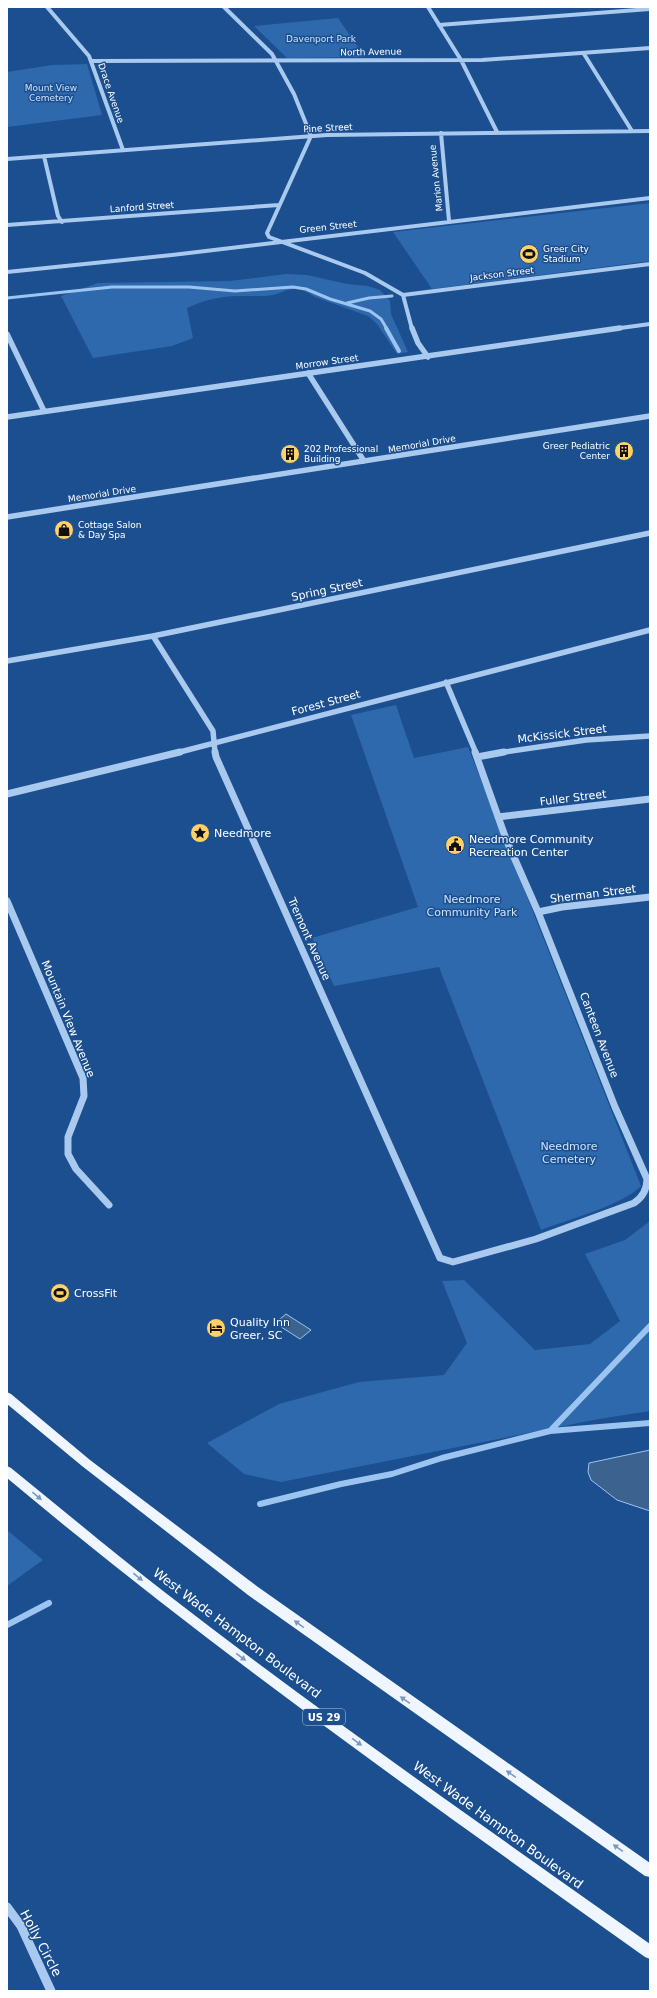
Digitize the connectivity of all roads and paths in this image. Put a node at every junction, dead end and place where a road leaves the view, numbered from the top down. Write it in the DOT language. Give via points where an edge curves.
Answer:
graph roads {
  1 [pos="47,7"];
  2 [pos="224,7"];
  3 [pos="428,7"];
  4 [pos="650,9"];
  5 [pos="439,25"];
  6 [pos="650,48"];
  7 [pos="584,54"];
  8 [pos="461,60"];
  9 [pos="91,61"];
  10 [pos="277,62"];
  11 [pos="632,131"];
  12 [pos="650,131"];
  13 [pos="498,132"];
  14 [pos="441,133"];
  15 [pos="311,136"];
  16 [pos="123,150"];
  17 [pos="44,156"];
  18 [pos="7,158"];
  19 [pos="650,198"];
  20 [pos="279,205"];
  21 [pos="449,221"];
  22 [pos="62,222"];
  23 [pos="7,225"];
  24 [pos="278,241"];
  25 [pos="650,264"];
  26 [pos="7,272"];
  27 [pos="403,295"];
  28 [pos="650,324"];
  29 [pos="7,334"];
  30 [pos="428,357"];
  31 [pos="308,373"];
  32 [pos="44,411"];
  33 [pos="650,416"];
  34 [pos="7,417"];
  35 [pos="364,461"];
  36 [pos="7,517"];
  37 [pos="650,533"];
  38 [pos="650,630"];
  39 [pos="153,636"];
  40 [pos="7,661"];
  41 [pos="446,682"];
  42 [pos="650,736"];
  43 [pos="215,743"];
  44 [pos="477,756"];
  45 [pos="7,794"];
  46 [pos="650,799"];
  47 [pos="498,817"];
  48 [pos="650,897"];
  49 [pos="7,900"];
  50 [pos="538,912"];
  51 [pos="109,1206"];
  52 [pos="440,1258"];
  53 [pos="7,1397"];
  54 [pos="7,1471"];
  55 [pos="650,1870"];
  56 [pos="7,1907"];
  57 [pos="650,1952"];
  58 [pos="51,1991"];
  1 -- 9 [label="street, Drace Avenue"];
  2 -- 10 [label="street"];
  3 -- 5 [label="street"];
  4 -- 5 [label="street"];
  5 -- 8 [label="street"];
  6 -- 7 [label="street, North Avenue"];
  7 -- 8 [label="street, North Avenue"];
  7 -- 11 [label="street"];
  8 -- 10 [label="street, North Avenue"];
  8 -- 13 [label="street"];
  9 -- 10 [label="street, North Avenue"];
  9 -- 16 [label="street, Drace Avenue"];
  10 -- 15 [label="street"];
  11 -- 12 [label="street, Pine Street"];
  11 -- 13 [label="street, Pine Street"];
  13 -- 14 [label="street, Pine Street"];
  14 -- 15 [label="street, Pine Street"];
  14 -- 21 [label="street, Marion Avenue"];
  15 -- 16 [label="street, Pine Street"];
  15 -- 20 [label="street"];
  16 -- 17 [label="street, Pine Street"];
  17 -- 18 [label="street, Pine Street"];
  17 -- 22 [label="street" via="58,216"];
  19 -- 21 [label="street, Green Street"];
  20 -- 22 [label="street, Lanford Street"];
  20 -- 24 [label="street" via="267,234"];
  21 -- 24 [label="street, Green Street"];
  22 -- 23 [label="street, Lanford Street"];
  24 -- 26 [label="street, Green Street"];
  24 -- 27 [label="street" via="365,272"];
  25 -- 27 [label="street, Jackson Street"];
  27 -- 30 [label="street" via="411,331 419,348"];
  28 -- 30 [label="street, Morrow Street"];
  29 -- 32 [label="street"];
  30 -- 31 [label="street, Morrow Street"];
  31 -- 32 [label="street, Morrow Street"];
  31 -- 35 [label="street"];
  32 -- 34 [label="street, Morrow Street"];
  33 -- 35 [label="street, Memorial Drive"];
  35 -- 36 [label="street, Memorial Drive"];
  37 -- 39 [label="street, Spring Street"];
  38 -- 41 [label="street, Forest Street"];
  39 -- 40 [label="street, Spring Street"];
  39 -- 43 [label="street, Tremont Avenue" via="213,730"];
  41 -- 43 [label="street, Forest Street"];
  41 -- 44 [label="street, Canteen Avenue"];
  42 -- 44 [label="street, McKissick Street" via="596,740"];
  43 -- 45 [label="street, Forest Street"];
  43 -- 52 [label="street, Tremont Avenue" via="216,757"];
  44 -- 47 [label="street, Canteen Avenue"];
  46 -- 47 [label="street, Fuller Street"];
  47 -- 50 [label="street, Canteen Avenue"];
  48 -- 50 [label="street, Sherman Street"];
  49 -- 51 [label="street, Mountain View Avenue" via="83,1078 84,1096 68,1137 68,1154 76,1169"];
  50 -- 52 [label="street, Canteen Avenue" via="615,1106 647,1179 646,1192 634,1203 536,1238 462,1261 453,1262"];
  55 -- 53 [label="main road, one-way" via="253,1591 86,1463"];
  54 -- 57 [label="main road, West Wade Hampton Boulevard / US 29, one-way" via="208,1633"];
  56 -- 58 [label="street, Holly Circle" via="21,1926"];
}
